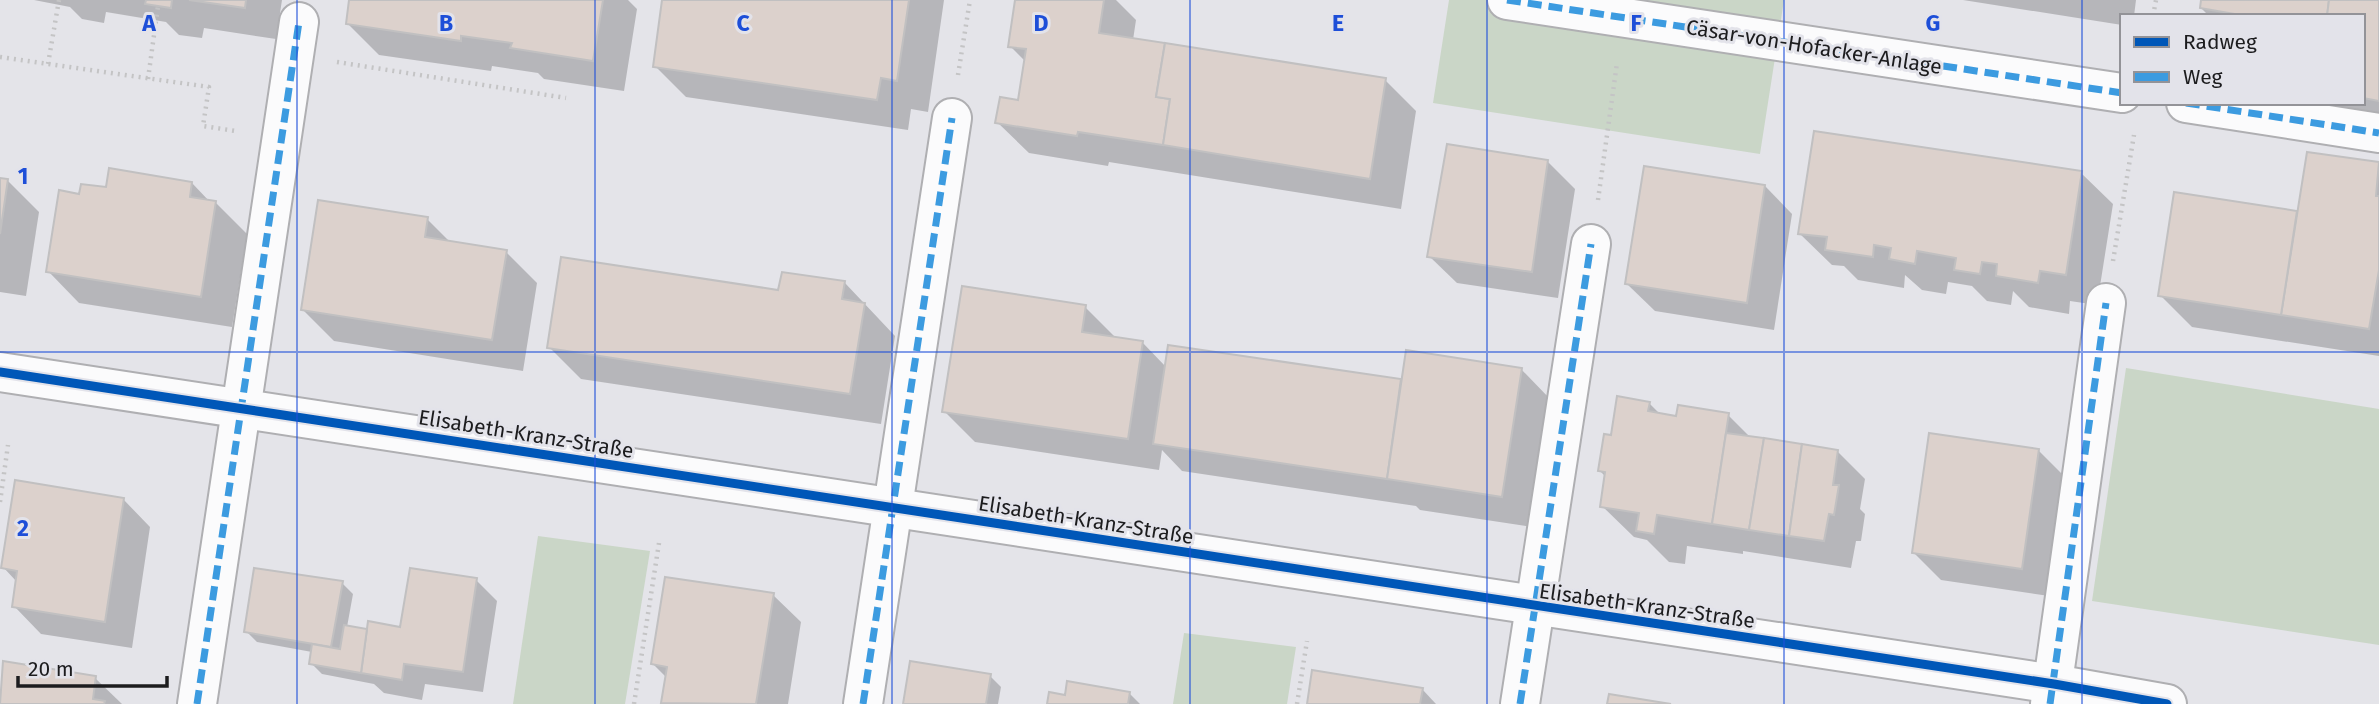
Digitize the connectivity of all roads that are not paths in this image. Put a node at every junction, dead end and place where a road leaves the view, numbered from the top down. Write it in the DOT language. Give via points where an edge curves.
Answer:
graph roads {
  1 [pos="1507,0"];
  2 [pos="297,39"];
  3 [pos="2120,93"];
  4 [pos="2198,105"];
  5 [pos="952,118"];
  6 [pos="2379,134"];
  7 [pos="1591,244"];
  8 [pos="2106,303"];
  9 [pos="0,372"];
  10 [pos="240,409"];
  11 [pos="894,508"];
  12 [pos="1535,607"];
  13 [pos="2052,694"];
  14 [pos="197,704"];
  15 [pos="863,704"];
  16 [pos="1520,704"];
  17 [pos="2167,704"];
  1 -- 3 [label="street, Cäsar-von-Hofacker-Anlage"];
  2 -- 10 [label="street"];
  4 -- 6 [label="street"];
  5 -- 11 [label="street"];
  7 -- 12 [label="street, Elisabeth-Kranz-Straße"];
  8 -- 13 [label="street"];
  9 -- 10 [label="street, Elisabeth-Kranz-Straße"];
  10 -- 11 [label="street, Elisabeth-Kranz-Straße"];
  10 -- 14 [label="street"];
  11 -- 12 [label="street, Elisabeth-Kranz-Straße"];
  11 -- 15 [label="street"];
  12 -- 13 [label="street, Elisabeth-Kranz-Straße"];
  12 -- 16 [label="street, Elisabeth-Kranz-Straße"];
  13 -- 17 [label="street, Elisabeth-Kranz-Straße"];
}
